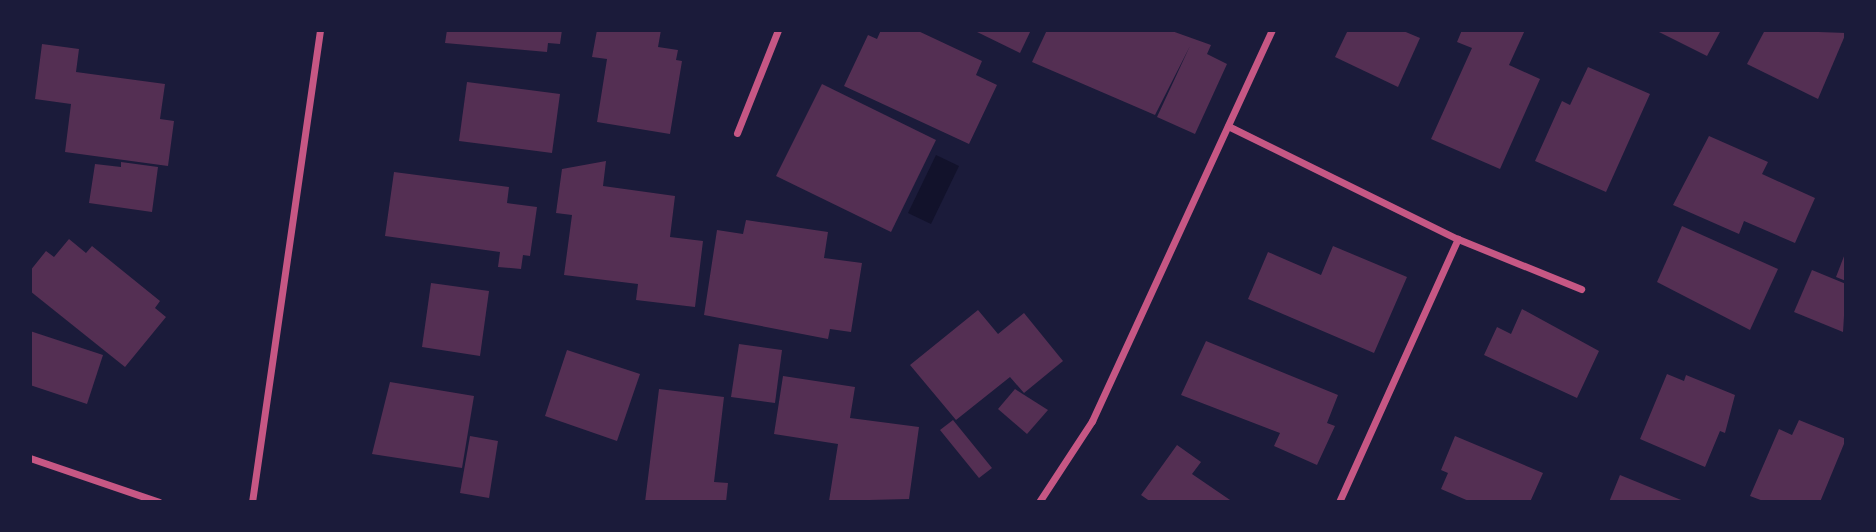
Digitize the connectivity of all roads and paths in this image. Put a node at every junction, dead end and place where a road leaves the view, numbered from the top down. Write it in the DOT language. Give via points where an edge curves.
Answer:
graph roads {
  1 [pos="320,30"];
  2 [pos="778,30"];
  3 [pos="1272,30"];
  4 [pos="1227,126"];
  5 [pos="737,132"];
  6 [pos="1458,239"];
  7 [pos="1581,289"];
  8 [pos="30,458"];
  9 [pos="159,502"];
  10 [pos="252,502"];
  11 [pos="1040,502"];
  12 [pos="1339,502"];
  1 -- 10 [label="street"];
  2 -- 5 [label="street"];
  3 -- 4 [label="street"];
  4 -- 6 [label="street"];
  4 -- 11 [label="street" via="1092,421"];
  6 -- 7 [label="street"];
  6 -- 12 [label="street"];
  8 -- 9 [label="street"];
}
